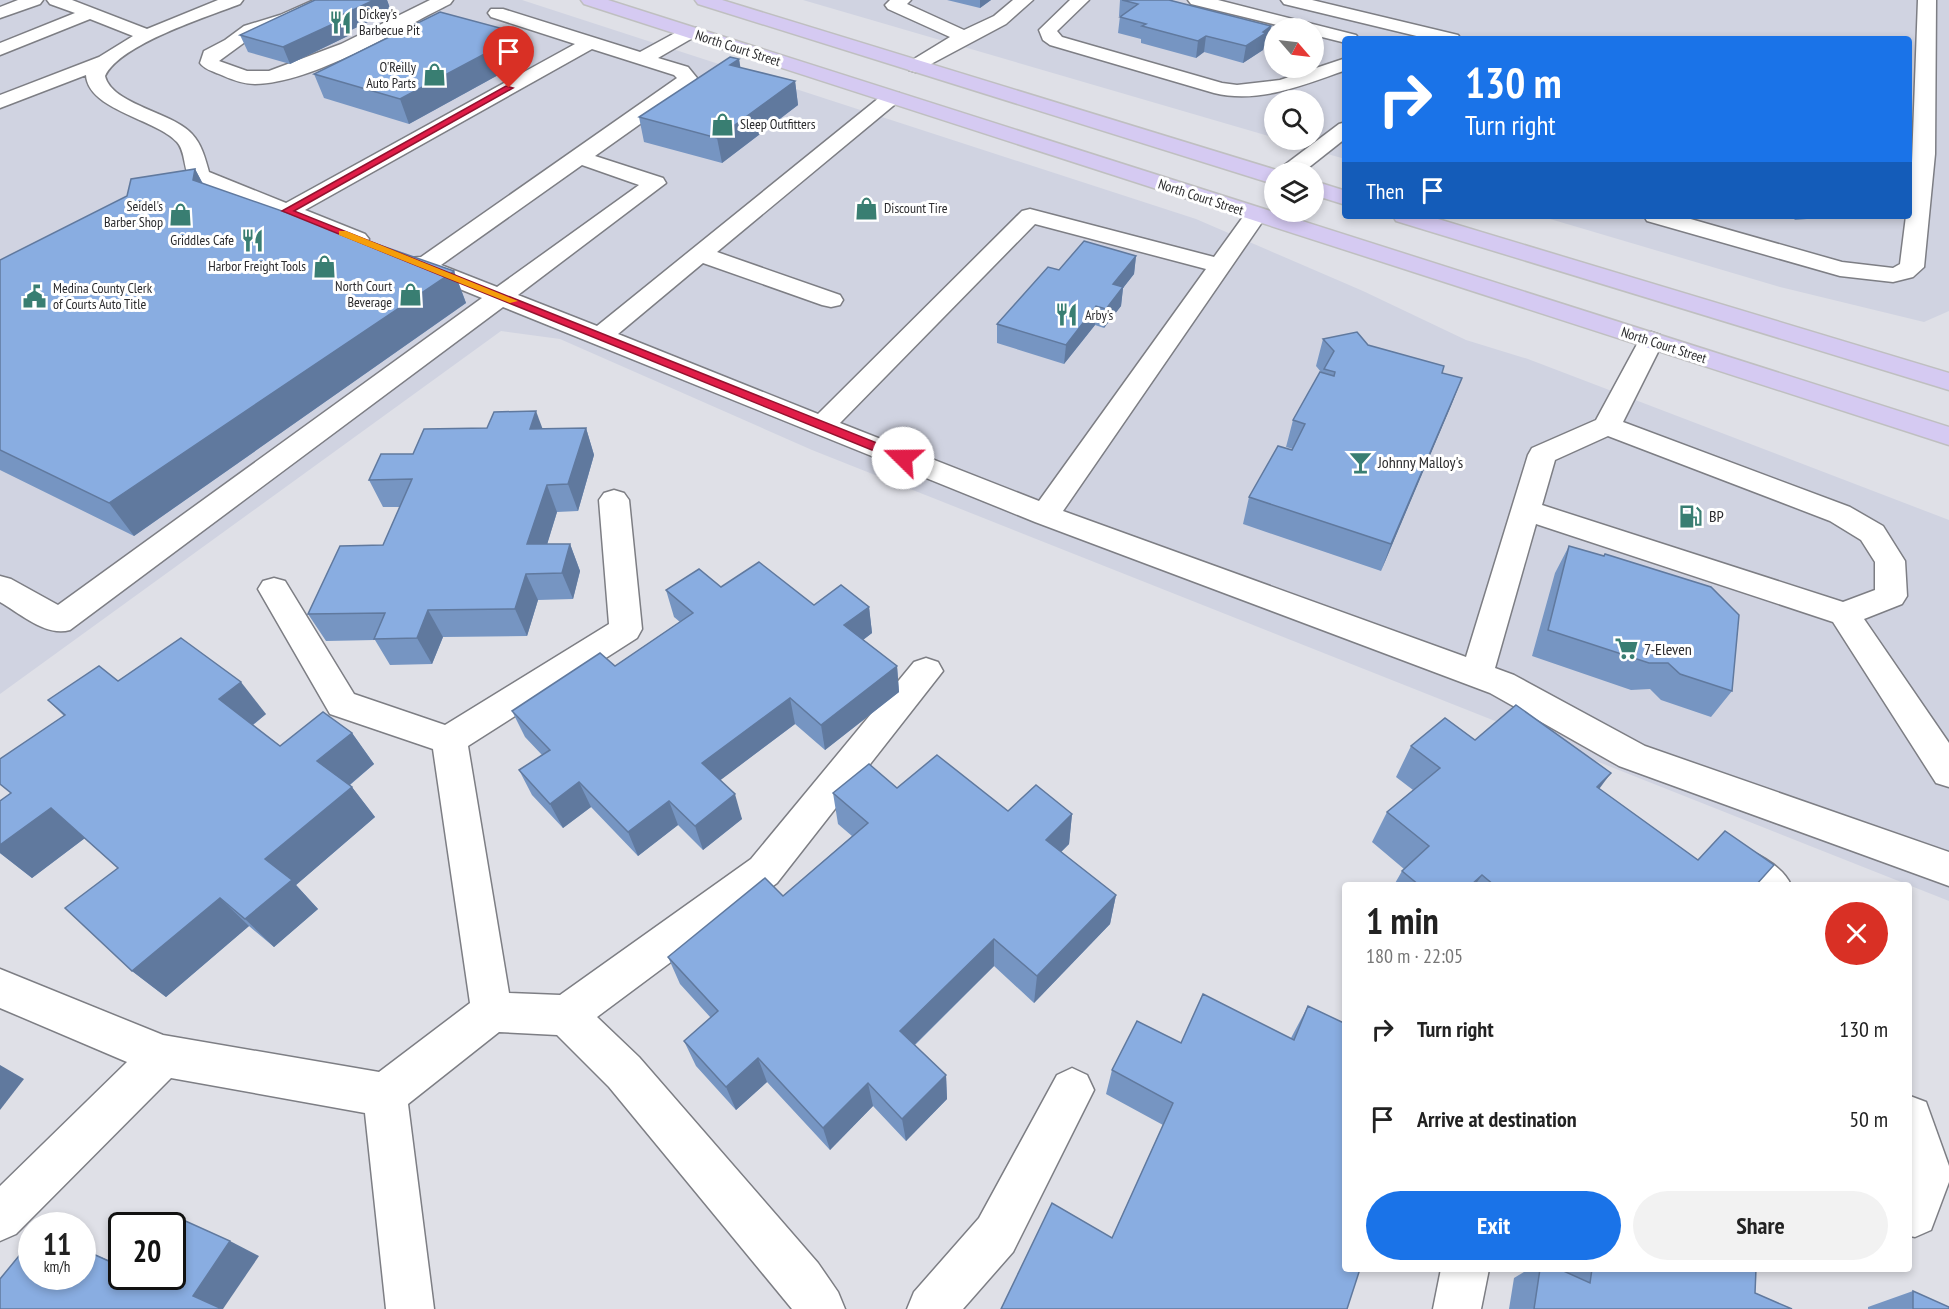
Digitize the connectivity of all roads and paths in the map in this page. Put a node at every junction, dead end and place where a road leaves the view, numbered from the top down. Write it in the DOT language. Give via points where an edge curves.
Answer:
graph roads {
  1 [pos="34,0"];
  2 [pos="56,0"];
  3 [pos="234,0"];
  4 [pos="329,0"];
  5 [pos="444,0"];
  6 [pos="590,0"];
  7 [pos="704,0"];
  8 [pos="902,0"];
  9 [pos="1024,0"];
  10 [pos="1080,0"];
  11 [pos="1197,0"];
  12 [pos="1290,0"];
  13 [pos="1927,0"];
  14 [pos="94,10"];
  15 [pos="0,13"];
  16 [pos="497,13"];
  17 [pos="202,14"];
  18 [pos="1268,18"];
  19 [pos="250,30"];
  20 [pos="1413,30"];
  21 [pos="690,32"];
  22 [pos="1324,32"];
  23 [pos="147,35"];
  24 [pos="1402,36"];
  25 [pos="1439,36"];
  26 [pos="964,37"];
  27 [pos="1342,37"];
  28 [pos="590,43"];
  29 [pos="0,49"];
  30 [pos="642,59"];
  31 [pos="102,62"];
  32 [pos="1342,65"];
  33 [pos="916,66"];
  34 [pos="892,97"];
  35 [pos="0,102"];
  36 [pos="1342,131"];
  37 [pos="1925,154"];
  38 [pos="578,157"];
  39 [pos="1303,162"];
  40 [pos="1264,174"];
  41 [pos="1324,192"];
  42 [pos="1342,197"];
  43 [pos="287,211"];
  44 [pos="1256,215"];
  45 [pos="1414,219"];
  46 [pos="1665,219"];
  47 [pos="699,254"];
  48 [pos="424,266"];
  49 [pos="1220,266"];
  50 [pos="502,297"];
  51 [pos="831,300"];
  52 [pos="599,337"];
  53 [pos="1651,340"];
  54 [pos="1949,382"];
  55 [pos="822,425"];
  56 [pos="1607,426"];
  57 [pos="1949,436"];
  58 [pos="614,500"];
  59 [pos="1526,510"];
  60 [pos="1045,515"];
  61 [pos="0,587"];
  62 [pos="274,589"];
  63 [pos="1844,614"];
  64 [pos="926,670"];
  65 [pos="1477,674"];
  66 [pos="449,740"];
  67 [pos="1949,772"];
  68 [pos="1731,860"];
  69 [pos="1949,869"];
  70 [pos="1767,882"];
  71 [pos="0,988"];
  72 [pos="492,1012"];
  73 [pos="566,1015"];
  74 [pos="163,1056"];
  75 [pos="1072,1090"];
  76 [pos="385,1095"];
  77 [pos="1912,1124"];
  78 [pos="1912,1213"];
  79 [pos="0,1218"];
  80 [pos="1464,1272"];
  81 [pos="410,1309"];
  82 [pos="821,1309"];
  83 [pos="931,1309"];
  84 [pos="1457,1309"];
  1 -- 15 [label="street"];
  2 -- 14 [label="street"];
  3 -- 17 [label="street"];
  4 -- 19 [label="street"];
  5 -- 19 [label="street" via="303,68 278,76 253,78 209,63 211,55"];
  6 -- 21 [label="main road, North Court Street"];
  7 -- 33 [label="main road"];
  8 -- 26 [label="street" via="894,5"];
  9 -- 26 [label="street" via="1000,20"];
  10 -- 32 [label="street" via="1048,30 1049,36 1221,89 1267,89"];
  11 -- 18 [label="street"];
  12 -- 20 [label="street"];
  13 -- 37 [label="street"];
  14 -- 23 [label="street"];
  14 -- 29 [label="street"];
  16 -- 28 [label="street"];
  17 -- 19 [label="street"];
  17 -- 23 [label="street"];
  20 -- 24 [label="street"];
  20 -- 25 [label="street"];
  21 -- 30 [label="street"];
  21 -- 34 [label="main road, North Court Street"];
  22 -- 27 [label="street"];
  23 -- 31 [label="street"];
  26 -- 33 [label="street"];
  28 -- 30 [label="street"];
  28 -- 43 [label="street"];
  30 -- 38 [label="street" via="681,71 687,78"];
  31 -- 35 [label="street"];
  31 -- 43 [label="street" via="95,75 97,83 119,102 178,131 190,145 189,181"];
  33 -- 40 [label="main road"];
  34 -- 44 [label="main road, North Court Street"];
  34 -- 47 [label="street"];
  36 -- 39 [label="street"];
  37 -- 46 [label="street" via="1912,267 1899,273 1840,269"];
  38 -- 48 [label="street"];
  38 -- 50 [label="street" via="655,183"];
  41 -- 42 [label="main road"];
  43 -- 48 [label="street"];
  44 -- 49 [label="street"];
  44 -- 53 [label="main road, North Court Street"];
  45 -- 54 [label="main road"];
  47 -- 51 [label="street"];
  47 -- 52 [label="street"];
  48 -- 50 [label="street"];
  49 -- 55 [label="street" via="1030,216"];
  49 -- 60 [label="street"];
  50 -- 52 [label="street"];
  50 -- 61 [label="street" via="58,621"];
  52 -- 55 [label="street"];
  53 -- 56 [label="street"];
  53 -- 57 [label="main road, North Court Street"];
  55 -- 60 [label="street"];
  56 -- 59 [label="street" via="1542,455"];
  56 -- 63 [label="street" via="1840,514 1872,533 1890,561 1891,596"];
  58 -- 66 [label="street" via="626,629"];
  59 -- 63 [label="street"];
  59 -- 65 [label="street"];
  60 -- 65 [label="street"];
  62 -- 66 [label="street" via="342,704"];
  63 -- 67 [label="street"];
  64 -- 73 [label="street" via="764,871"];
  65 -- 69 [label="street" via="1632,756"];
  66 -- 72 [label="street"];
  68 -- 70 [label="street"];
  71 -- 74 [label="street"];
  72 -- 73 [label="street"];
  72 -- 76 [label="street"];
  73 -- 82 [label="street" via="624,1072 801,1280"];
  74 -- 76 [label="street"];
  74 -- 79 [label="street"];
  75 -- 83 [label="street" via="996,1234"];
  76 -- 81 [label="street"];
  77 -- 78 [label="street" via="1929,1174"];
  80 -- 84 [label="street"];
}
